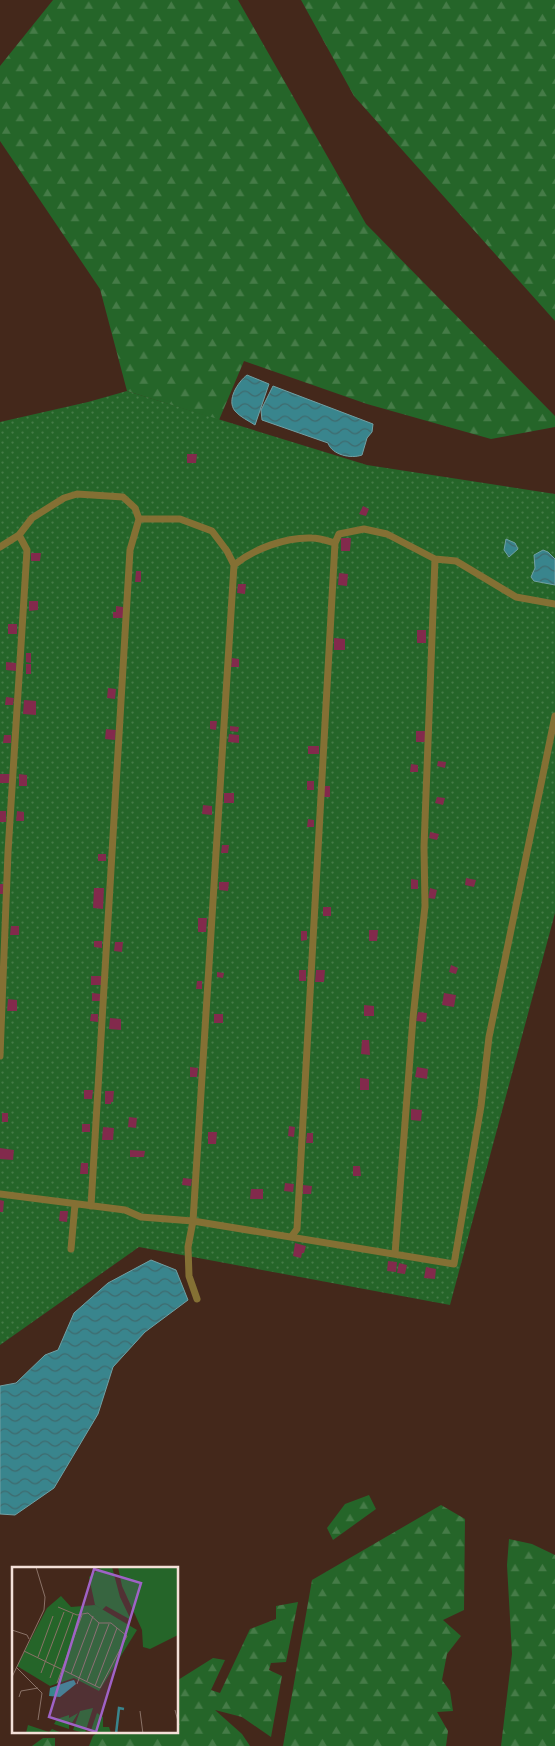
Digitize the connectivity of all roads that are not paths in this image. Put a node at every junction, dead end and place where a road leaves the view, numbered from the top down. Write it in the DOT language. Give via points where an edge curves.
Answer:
graph roads {
  1 [pos="139,519"];
  2 [pos="19,535"];
  3 [pos="335,543"];
  4 [pos="0,547"];
  5 [pos="435,559"];
  6 [pos="234,565"];
  7 [pos="555,604"];
  8 [pos="555,716"];
  9 [pos="0,1056"];
  10 [pos="0,1194"];
  11 [pos="75,1204"];
  12 [pos="91,1206"];
  13 [pos="193,1221"];
  14 [pos="291,1237"];
  15 [pos="71,1249"];
  16 [pos="395,1254"];
  17 [pos="197,1299"];
  1 -- 2 [label="lane" via="123,497 77,494 64,498 32,518"];
  1 -- 6 [label="lane" via="180,519 212,531"];
  1 -- 12 [label="lane" via="130,550"];
  2 -- 4 [label="lane"];
  2 -- 9 [label="lane" via="27,550 8,852"];
  3 -- 5 [label="lane" via="339,534 364,529 387,534"];
  3 -- 6 [label="lane" via="313,538 289,540 245,556"];
  3 -- 14 [label="lane" via="297,1229"];
  5 -- 7 [label="lane" via="456,561 516,597"];
  5 -- 16 [label="lane" via="424,906"];
  6 -- 13 [label="lane"];
  8 -- 16 [label="lane" via="489,1037 481,1106 454,1264"];
  10 -- 11 [label="lane"];
  11 -- 12 [label="lane"];
  11 -- 15 [label="lane"];
  12 -- 13 [label="lane" via="125,1210 141,1217"];
  13 -- 14 [label="lane"];
  13 -- 17 [label="lane" via="188,1247 189,1276"];
  14 -- 16 [label="lane"];
}
